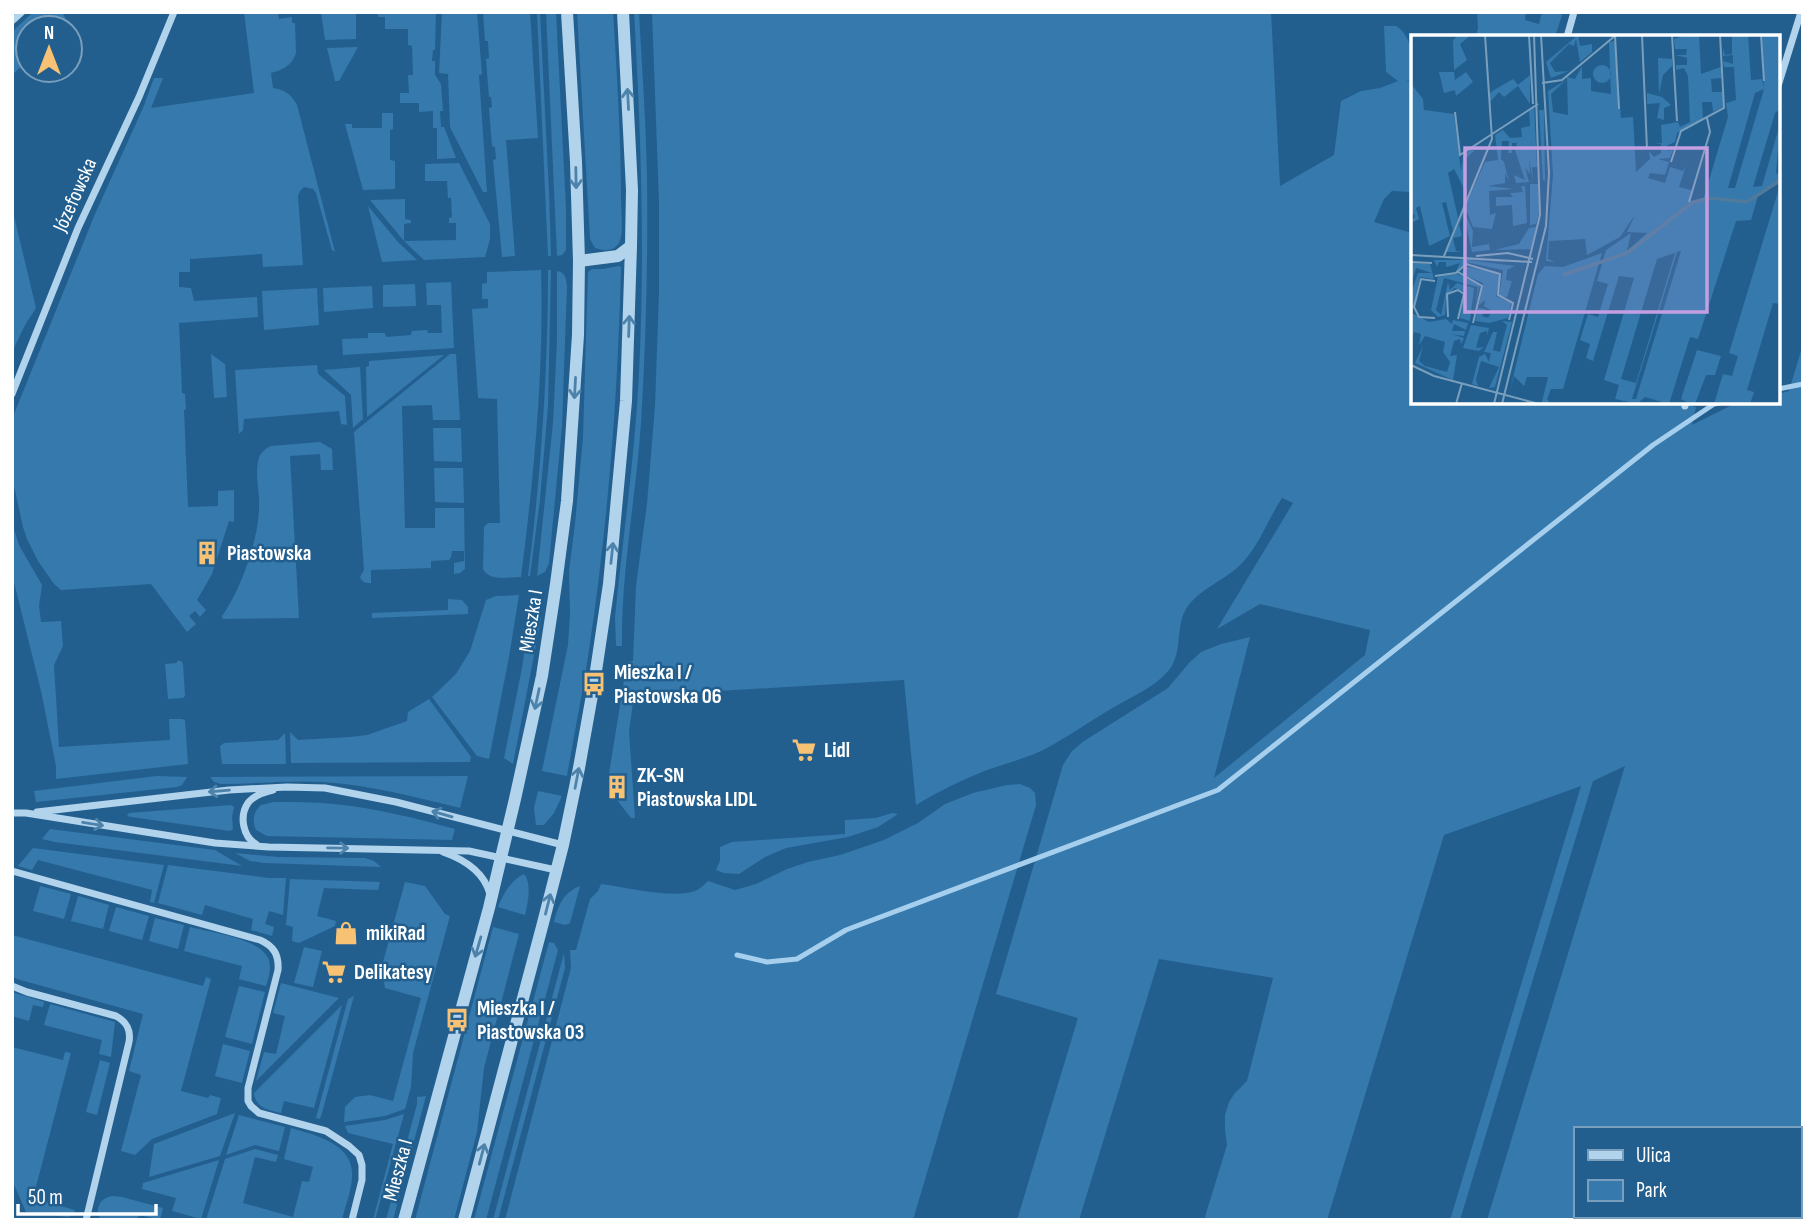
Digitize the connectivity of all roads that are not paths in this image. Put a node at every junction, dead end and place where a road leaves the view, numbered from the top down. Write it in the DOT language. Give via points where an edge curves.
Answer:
graph roads {
  1 [pos="22,12"];
  2 [pos="174,12"];
  3 [pos="567,12"];
  4 [pos="623,12"];
  5 [pos="1574,12"];
  6 [pos="1801,12"];
  7 [pos="12,21"];
  8 [pos="1568,35"];
  9 [pos="1780,80"];
  10 [pos="632,246"];
  11 [pos="579,261"];
  12 [pos="12,394"];
  13 [pos="287,787"];
  14 [pos="12,813"];
  15 [pos="26,813"];
  16 [pos="508,831"];
  17 [pos="563,845"];
  18 [pos="270,847"];
  19 [pos="436,850"];
  20 [pos="501,857"];
  21 [pos="556,870"];
  22 [pos="12,871"];
  23 [pos="490,901"];
  24 [pos="12,985"];
  25 [pos="86,1220"];
  26 [pos="352,1220"];
  27 [pos="404,1220"];
  28 [pos="464,1220"];
  1 -- 7 [label="street"];
  2 -- 12 [label="street, Józefowska" via="78,228"];
  3 -- 11 [label="street, Mieszka I, one-way"];
  10 -- 4 [label="street, one-way"];
  5 -- 8 [label="street"];
  6 -- 9 [label="street"];
  10 -- 11 [label="street" via="618,256"];
  17 -- 10 [label="street, one-way" via="609,584 626,401"];
  11 -- 16 [label="street, Mieszka I, one-way" via="567,501 542,676"];
  13 -- 15 [label="street, one-way"];
  16 -- 13 [label="street, one-way" via="352,792"];
  13 -- 18 [label="street" via="258,795 244,812 248,838"];
  14 -- 15 [label="street"];
  15 -- 18 [label="street, one-way" via="204,842"];
  16 -- 17 [label="street"];
  16 -- 20 [label="street, Mieszka I"];
  17 -- 21 [label="street"];
  18 -- 19 [label="street, one-way"];
  19 -- 20 [label="street"];
  19 -- 23 [label="street" via="473,869 489,889"];
  20 -- 21 [label="street"];
  20 -- 23 [label="street, Mieszka I"];
  28 -- 21 [label="street, one-way"];
  22 -- 26 [label="street" via="272,947 278,970 248,1101 265,1115 326,1131 359,1156 362,1180"];
  23 -- 27 [label="street, Mieszka I, one-way"];
  24 -- 25 [label="street" via="116,1016 130,1032"];
}
